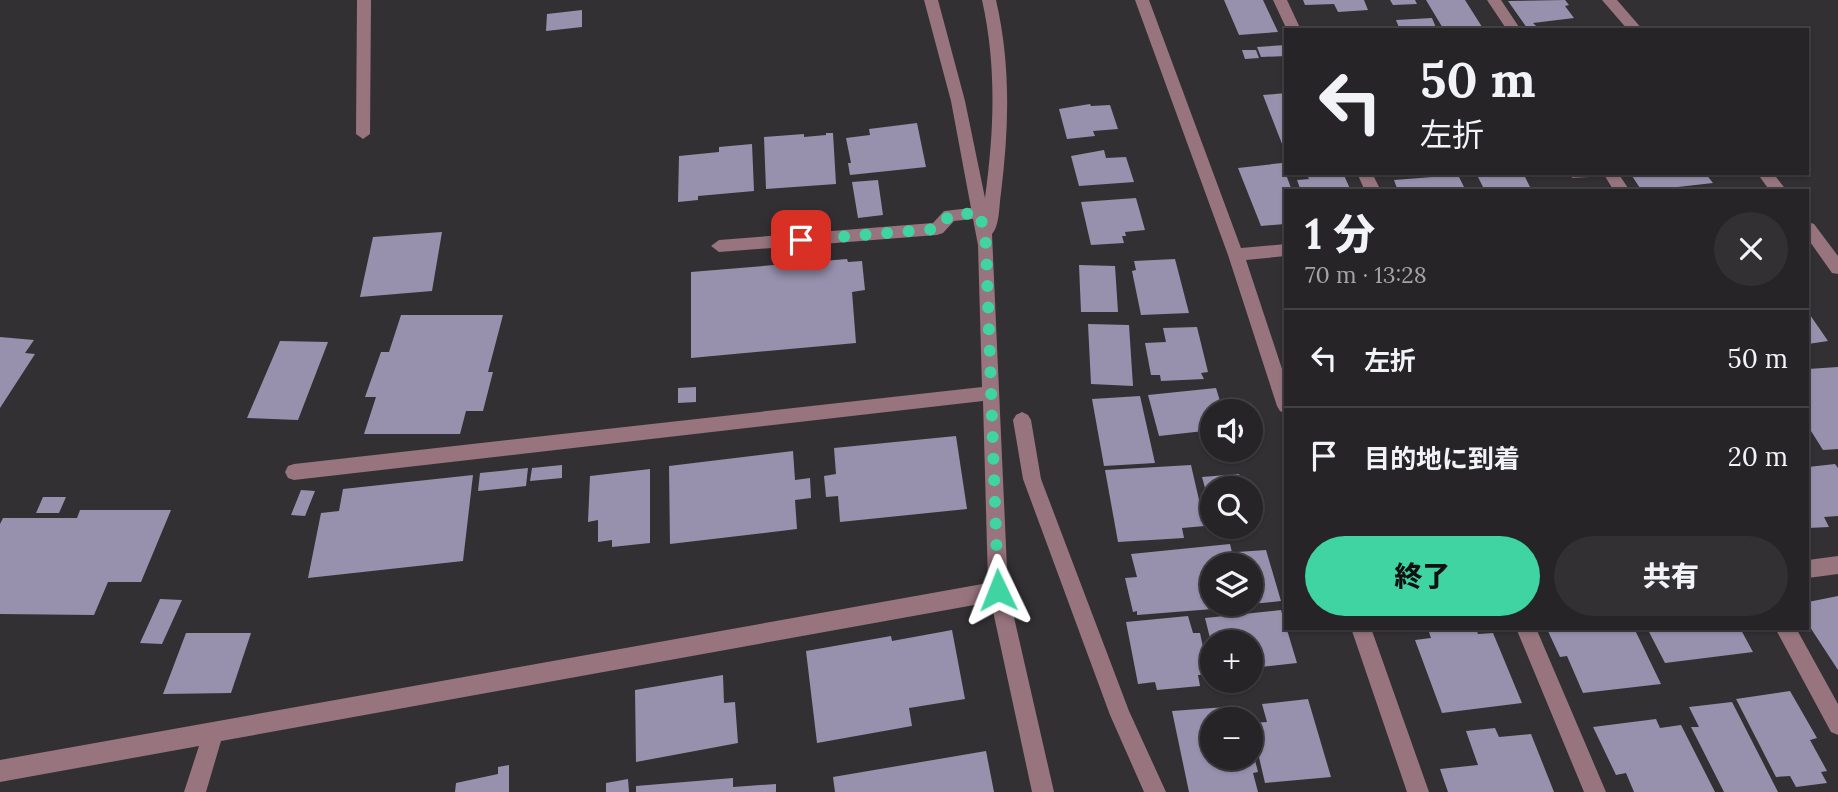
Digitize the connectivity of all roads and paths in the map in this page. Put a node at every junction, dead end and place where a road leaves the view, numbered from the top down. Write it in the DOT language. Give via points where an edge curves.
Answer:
graph roads {
  1 [pos="363,0"];
  2 [pos="930,0"];
  3 [pos="989,0"];
  4 [pos="1142,0"];
  5 [pos="1280,0"];
  6 [pos="1494,0"];
  7 [pos="1609,0"];
  8 [pos="1293,28"];
  9 [pos="1513,28"];
  10 [pos="1634,28"];
  11 [pos="363,134"];
  12 [pos="1766,175"];
  13 [pos="1777,189"];
  14 [pos="980,213"];
  15 [pos="1809,229"];
  16 [pos="986,245"];
  17 [pos="719,246"];
  18 [pos="1284,250"];
  19 [pos="1236,255"];
  20 [pos="1838,268"];
  21 [pos="991,393"];
  22 [pos="1284,400"];
  23 [pos="1022,420"];
  24 [pos="294,472"];
  25 [pos="1838,565"];
  26 [pos="1809,569"];
  27 [pos="998,590"];
  28 [pos="1362,630"];
  29 [pos="1527,630"];
  30 [pos="1785,630"];
  31 [pos="1838,724"];
  32 [pos="214,731"];
  33 [pos="0,771"];
  34 [pos="195,792"];
  35 [pos="1043,792"];
  36 [pos="1155,792"];
  37 [pos="1418,792"];
  38 [pos="1595,792"];
  1 -- 11 [label="street"];
  2 -- 14 [label="street" via="958,101"];
  3 -- 16 [label="street" via="997,26 1001,139"];
  4 -- 19 [label="street"];
  5 -- 8 [label="street"];
  6 -- 9 [label="street"];
  7 -- 10 [label="street"];
  12 -- 13 [label="street"];
  14 -- 16 [label="street"];
  14 -- 17 [label="street" via="950,215 937,229"];
  15 -- 20 [label="street"];
  16 -- 21 [label="street"];
  18 -- 19 [label="street"];
  19 -- 22 [label="street"];
  21 -- 24 [label="street"];
  21 -- 27 [label="street"];
  23 -- 36 [label="street" via="1032,479 1120,715"];
  25 -- 26 [label="street"];
  27 -- 32 [label="street"];
  27 -- 35 [label="street"];
  28 -- 37 [label="street"];
  29 -- 38 [label="street"];
  30 -- 31 [label="street"];
  32 -- 33 [label="street"];
  32 -- 34 [label="street"];
}
